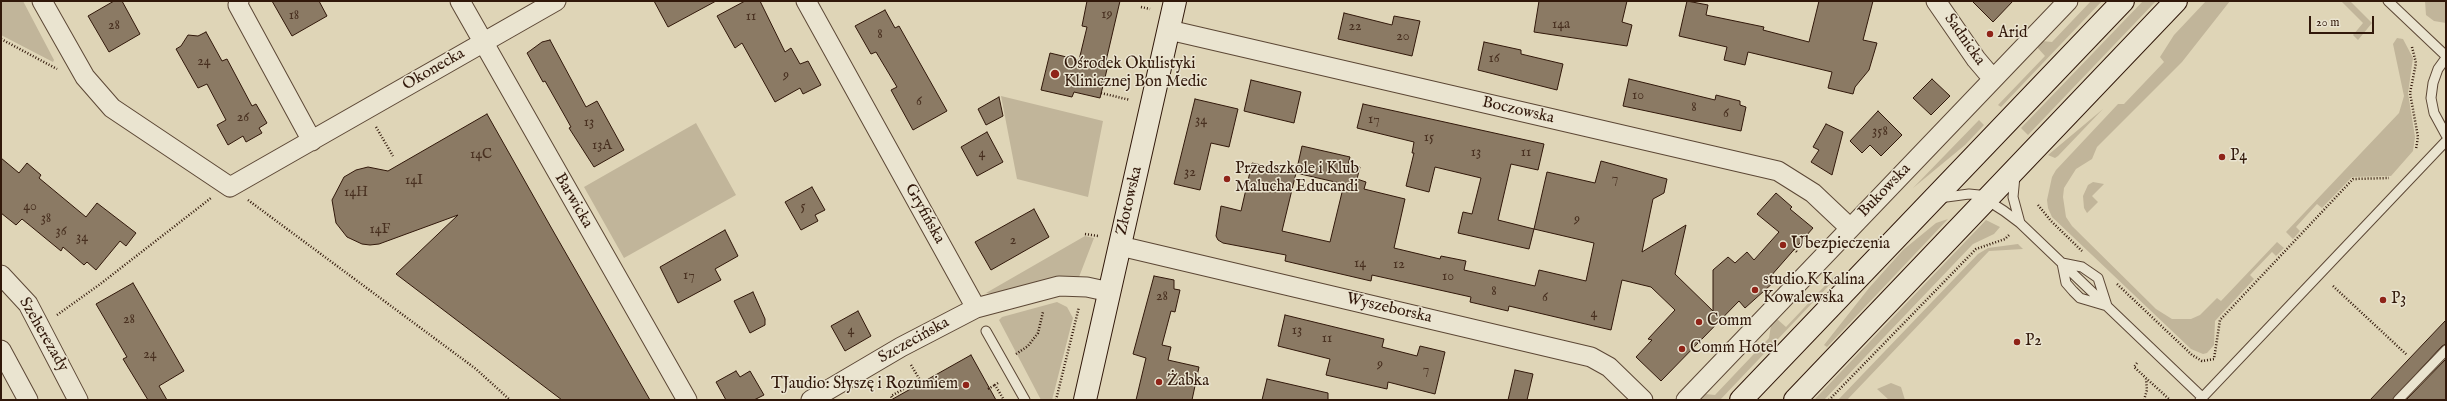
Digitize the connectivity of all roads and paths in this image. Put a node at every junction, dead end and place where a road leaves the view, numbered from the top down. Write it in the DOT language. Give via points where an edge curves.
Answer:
graph roads {
  1 [pos="42,1"];
  2 [pos="239,1"];
  3 [pos="460,1"];
  4 [pos="556,1"];
  5 [pos="806,1"];
  6 [pos="1175,1"];
  7 [pos="1936,1"];
  8 [pos="2068,1"];
  9 [pos="2122,1"];
  10 [pos="2176,1"];
  11 [pos="2388,1"];
  12 [pos="1141,7"];
  13 [pos="1150,9"];
  14 [pos="1169,30"];
  15 [pos="1,39"];
  16 [pos="483,42"];
  17 [pos="2408,43"];
  18 [pos="2446,57"];
  19 [pos="62,72"];
  20 [pos="1993,79"];
  21 [pos="1101,93"];
  22 [pos="1130,100"];
  23 [pos="366,109"];
  24 [pos="2446,135"];
  25 [pos="312,141"];
  26 [pos="2446,141"];
  27 [pos="2415,152"];
  28 [pos="393,156"];
  29 [pos="2018,166"];
  30 [pos="2392,178"];
  31 [pos="228,186"];
  32 [pos="1933,199"];
  33 [pos="1987,199"];
  34 [pos="2038,205"];
  35 [pos="2020,223"];
  36 [pos="1850,228"];
  37 [pos="1085,234"];
  38 [pos="2009,235"];
  39 [pos="1098,236"];
  40 [pos="1120,246"];
  41 [pos="2086,254"];
  42 [pos="2062,263"];
  43 [pos="1,275"];
  44 [pos="2114,282"];
  45 [pos="2333,286"];
  46 [pos="1110,292"];
  47 [pos="1044,305"];
  48 [pos="1080,305"];
  49 [pos="2107,306"];
  50 [pos="976,308"];
  51 [pos="55,316"];
  52 [pos="986,331"];
  53 [pos="1,350"];
  54 [pos="2446,350"];
  55 [pos="2407,355"];
  56 [pos="1003,361"];
  57 [pos="2137,363"];
  58 [pos="2146,378"];
  59 [pos="922,385"];
  60 [pos="995,385"];
  61 [pos="988,389"];
  62 [pos="2202,399"];
  63 [pos="28,400"];
  64 [pos="78,400"];
  65 [pos="510,400"];
  66 [pos="687,400"];
  67 [pos="811,400"];
  68 [pos="893,400"];
  69 [pos="1025,400"];
  70 [pos="1056,400"];
  71 [pos="1086,400"];
  72 [pos="1643,400"];
  73 [pos="1686,400"];
  74 [pos="1741,400"];
  75 [pos="1795,400"];
  76 [pos="1829,400"];
  77 [pos="2144,400"];
  78 [pos="2170,400"];
  79 [pos="2398,400"];
  1 -- 31 [label="street" via="85,76 112,108"];
  2 -- 25 [label="street" via="238,5"];
  3 -- 16 [label="street, Barwicka"];
  4 -- 16 [label="street, Okonecka"];
  5 -- 50 [label="street, Gryfińska"];
  6 -- 14 [label="main road, Złotowska"];
  7 -- 20 [label="street, Sadnicka"];
  8 -- 20 [label="street, Bukowska"];
  9 -- 32 [label="main road"];
  10 -- 29 [label="main road"];
  11 -- 18 [label="lane"];
  12 -- 13 [label="path"];
  14 -- 36 [label="street, Boczowska" via="1778,171 1807,189"];
  14 -- 40 [label="main road, Złotowska"];
  15 -- 19 [label="path"];
  16 -- 23 [label="street, Okonecka"];
  16 -- 66 [label="street, Barwicka"];
  17 -- 27 [label="path" via="2414,52 2416,63 2410,93 2418,137"];
  18 -- 24 [label="lane" via="2438,69 2431,98 2439,126"];
  20 -- 36 [label="street, Bukowska"];
  21 -- 22 [label="path"];
  23 -- 25 [label="street, Okonecka"];
  23 -- 28 [label="path"];
  25 -- 31 [label="street, Okonecka"];
  26 -- 62 [label="lane"];
  29 -- 33 [label="main road"];
  29 -- 35 [label="lane" via="2013,184"];
  30 -- 44 [label="path" via="2353,179 2220,320 2214,359 2202,361 2192,355"];
  31 -- 51 [label="path"];
  31 -- 65 [label="path" via="476,369"];
  32 -- 33 [label="lane" via="1969,194"];
  32 -- 74 [label="main road"];
  33 -- 35 [label="lane"];
  33 -- 75 [label="main road"];
  34 -- 41 [label="path"];
  35 -- 42 [label="lane"];
  36 -- 73 [label="street, Bukowska"];
  37 -- 39 [label="path"];
  38 -- 76 [label="path" via="2005,239 1976,249"];
  40 -- 46 [label="main road, Złotowska"];
  40 -- 72 [label="street, Wyszeborska" via="1591,357 1609,367"];
  42 -- 49 [label="lane"];
  42 -- 49 [label="lane" via="2066,283 2072,291 2080,298"];
  42 -- 49 [label="lane" via="2082,267 2098,278"];
  43 -- 64 [label="street, Szeherezady" via="28,304"];
  45 -- 55 [label="path"];
  46 -- 50 [label="street" via="1087,287 1059,286"];
  46 -- 71 [label="main road, Złotowska"];
  47 -- 56 [label="path" via="1043,320 1038,333 1028,346"];
  48 -- 70 [label="path"];
  49 -- 62 [label="lane"];
  50 -- 67 [label="street, Szczecińska" via="901,347"];
  52 -- 56 [label="lane"];
  53 -- 63 [label="street"];
  54 -- 79 [label="lane"];
  56 -- 69 [label="lane"];
  57 -- 58 [label="path" via="2134,367"];
  58 -- 77 [label="path" via="2147,390"];
  58 -- 78 [label="path"];
  59 -- 68 [label="path" via="920,380 891,396"];
  60 -- 61 [label="path"];
}
